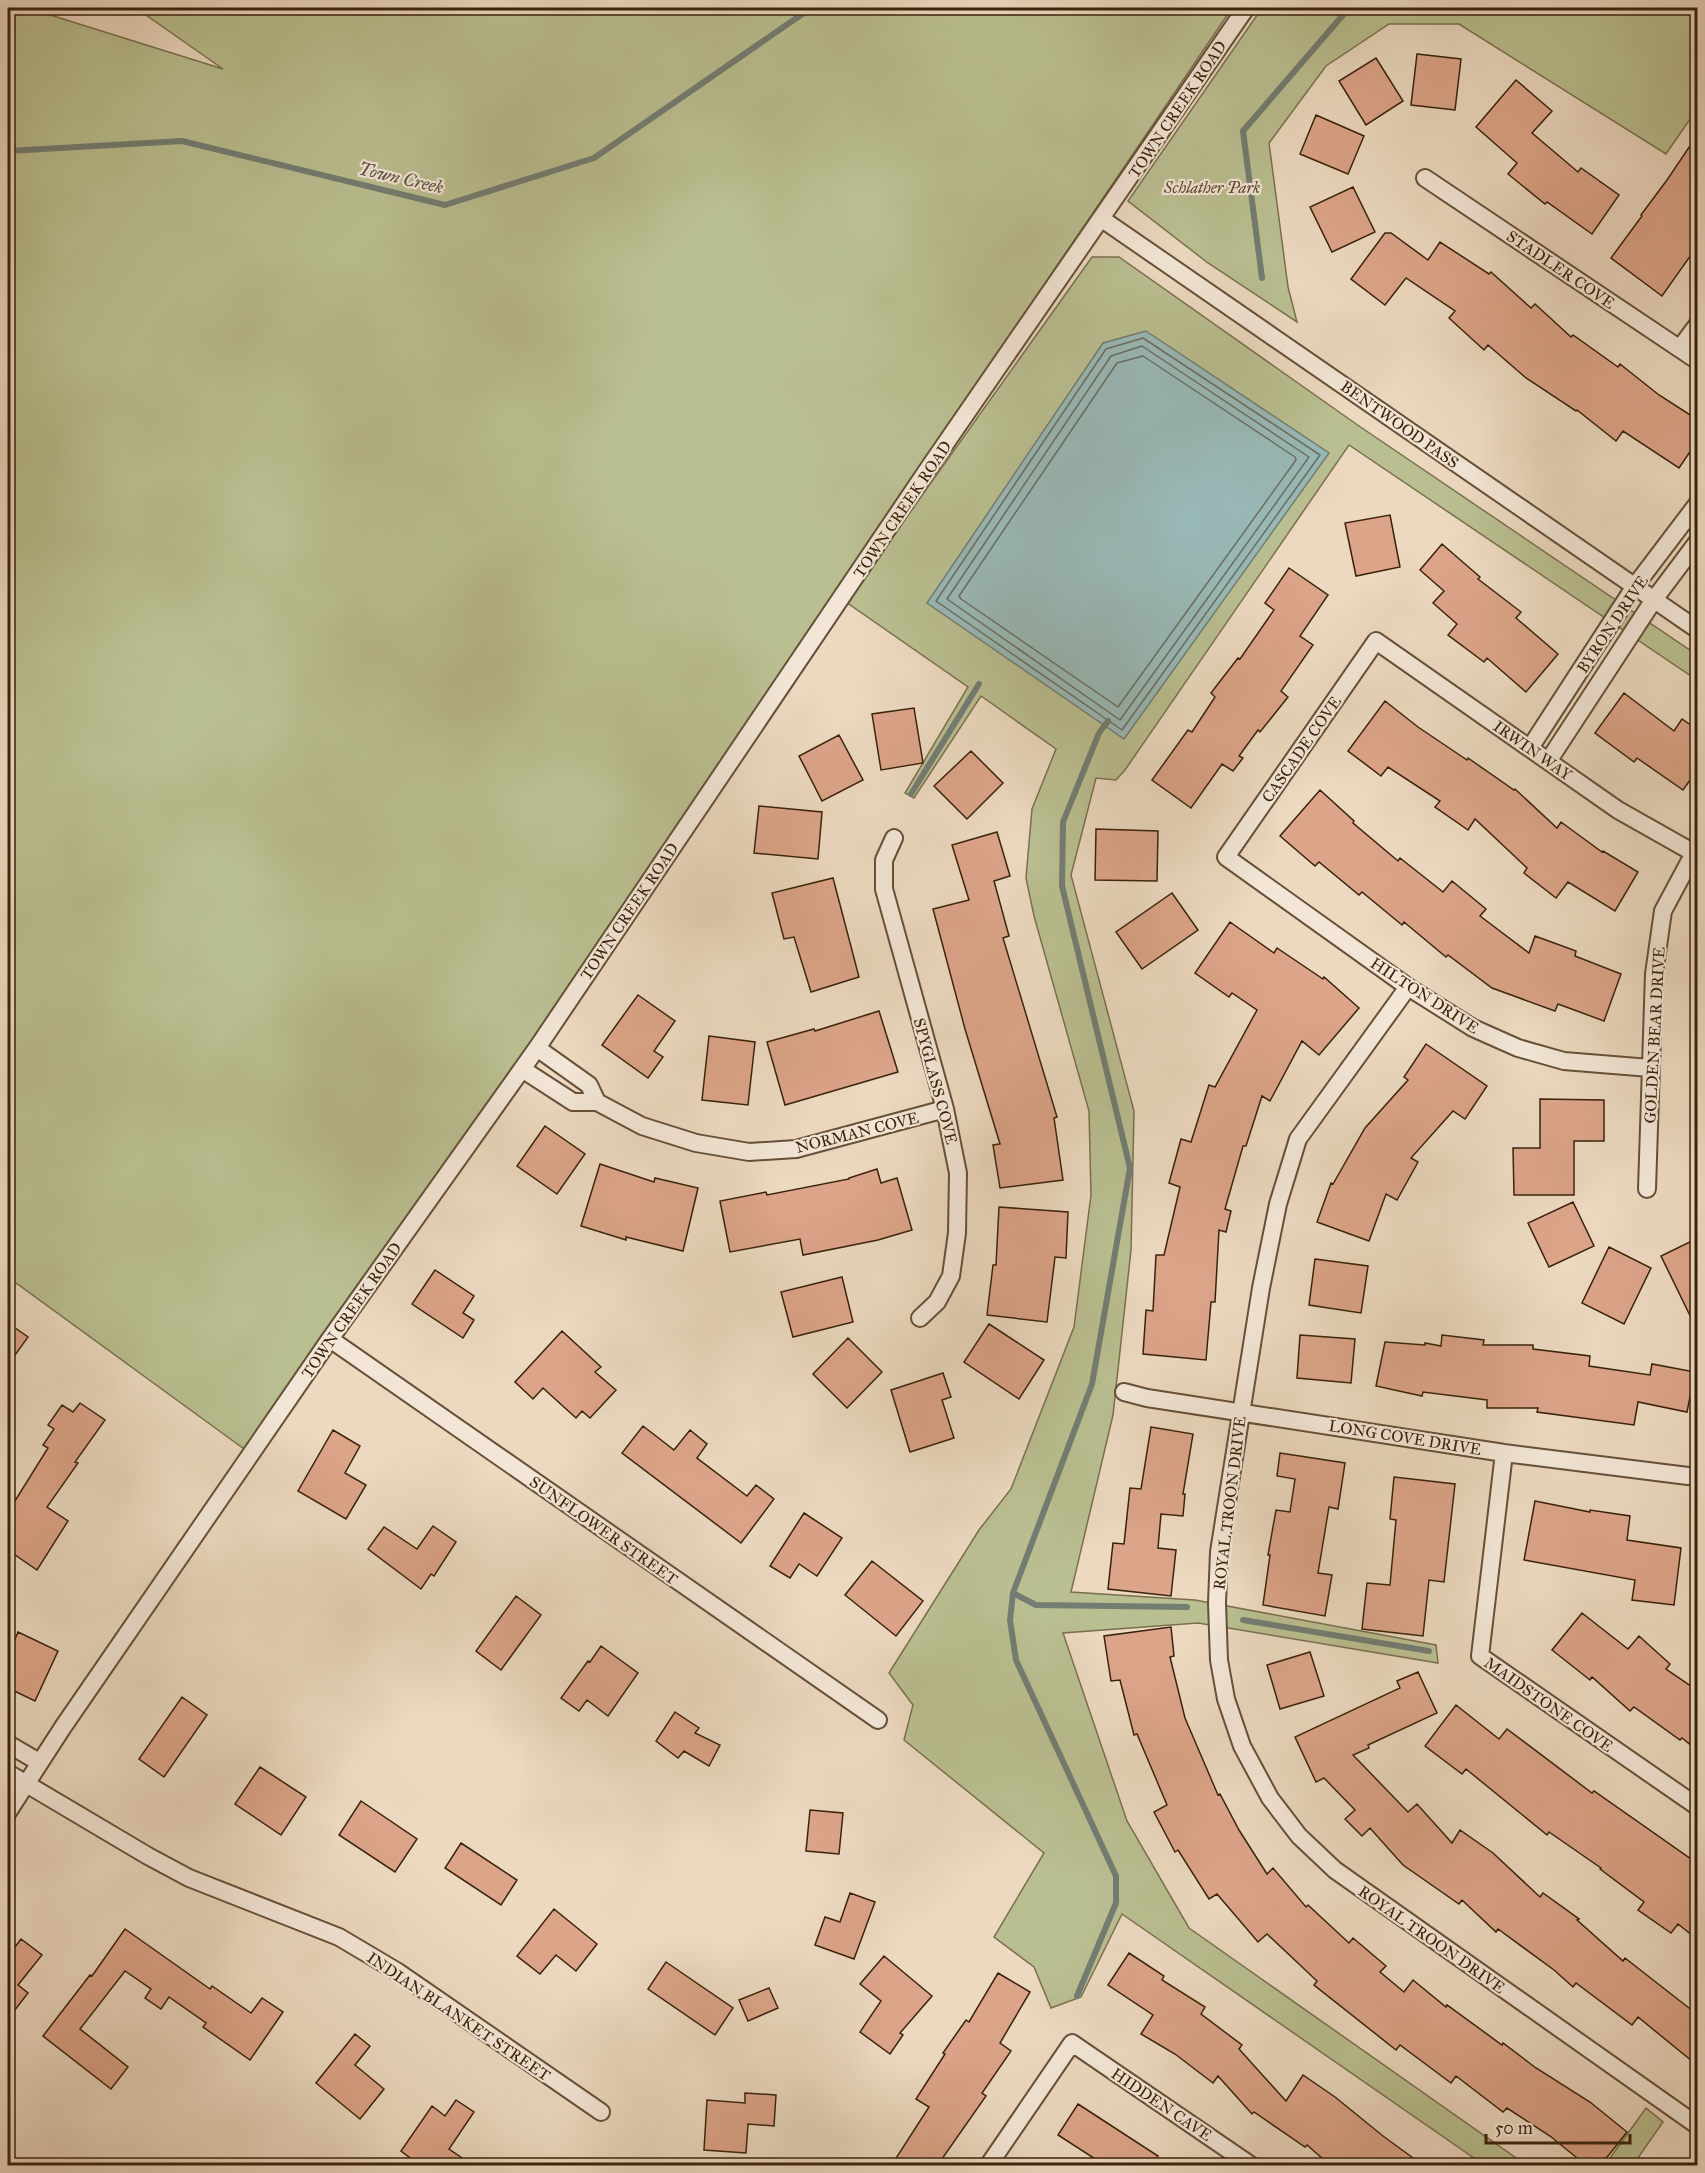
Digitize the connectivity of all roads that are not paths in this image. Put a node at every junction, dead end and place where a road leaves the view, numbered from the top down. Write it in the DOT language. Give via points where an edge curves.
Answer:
graph roads {
  1 [pos="1246,8"];
  2 [pos="1425,178"];
  3 [pos="1102,219"];
  4 [pos="1698,324"];
  5 [pos="1680,348"];
  6 [pos="1698,361"];
  7 [pos="1698,503"];
  8 [pos="1698,541"];
  9 [pos="1635,586"];
  10 [pos="1653,600"];
  11 [pos="1698,630"];
  12 [pos="1376,641"];
  13 [pos="1530,748"];
  14 [pos="1549,760"];
  15 [pos="894,838"];
  16 [pos="1694,853"];
  17 [pos="1226,857"];
  18 [pos="1408,987"];
  19 [pos="537,1048"];
  20 [pos="1650,1068"];
  21 [pos="522,1069"];
  22 [pos="597,1102"];
  23 [pos="945,1109"];
  24 [pos="1647,1190"];
  25 [pos="920,1318"];
  26 [pos="330,1339"];
  27 [pos="1124,1392"];
  28 [pos="1240,1411"];
  29 [pos="1504,1453"];
  30 [pos="1688,1476"];
  31 [pos="878,1720"];
  32 [pos="8,1744"];
  33 [pos="39,1762"];
  34 [pos="8,1773"];
  35 [pos="25,1783"];
  36 [pos="1698,1807"];
  37 [pos="8,1812"];
  38 [pos="601,2112"];
  39 [pos="1698,2126"];
  40 [pos="988,2166"];
  41 [pos="1252,2166"];
  1 -- 3 [label="street, TOWN CREEK ROAD"];
  2 -- 5 [label="street, STADLER COVE"];
  3 -- 9 [label="street, BENTWOOD PASS"];
  3 -- 19 [label="street, TOWN CREEK ROAD" via="930,466"];
  4 -- 5 [label="street"];
  5 -- 6 [label="street, STADLER COVE"];
  7 -- 9 [label="street, BYRON DRIVE"];
  8 -- 10 [label="street, BYRON DRIVE"];
  9 -- 10 [label="street, BENTWOOD PASS"];
  9 -- 13 [label="street, BYRON DRIVE"];
  10 -- 11 [label="street, BENTWOOD PASS"];
  10 -- 14 [label="street, BYRON DRIVE"];
  12 -- 13 [label="street, IRWIN WAY"];
  12 -- 17 [label="street, CASCADE COVE"];
  13 -- 14 [label="street, IRWIN WAY"];
  14 -- 16 [label="street, IRWIN WAY" via="1618,810"];
  15 -- 23 [label="street, SPYGLASS COVE" via="884,860 884,889"];
  16 -- 20 [label="street, GOLDEN BEAR DRIVE" via="1663,911 1654,974"];
  17 -- 18 [label="street, HILTON DRIVE"];
  18 -- 20 [label="street, HILTON DRIVE" via="1473,1028 1518,1048 1564,1061"];
  18 -- 28 [label="street, ROYAL TROON DRIVE" via="1298,1139 1278,1204"];
  19 -- 21 [label="street, TOWN CREEK ROAD"];
  19 -- 22 [label="street, NORMAN COVE" via="589,1085"];
  20 -- 24 [label="street, GOLDEN BEAR DRIVE"];
  21 -- 22 [label="street, NORMAN COVE" via="573,1102"];
  21 -- 26 [label="street, TOWN CREEK ROAD"];
  22 -- 23 [label="street, NORMAN COVE" via="642,1126 696,1143 748,1152 796,1149"];
  23 -- 25 [label="street, SPYGLASS COVE" via="958,1173 957,1233 951,1276 937,1302"];
  26 -- 31 [label="street, SUNFLOWER STREET"];
  26 -- 33 [label="street, TOWN CREEK ROAD"];
  27 -- 28 [label="street, LONG COVE DRIVE"];
  28 -- 29 [label="street, LONG COVE DRIVE"];
  28 -- 39 [label="street, ROYAL TROON DRIVE" via="1219,1552 1219,1660 1226,1699 1242,1746 1270,1798 1299,1836 1335,1870"];
  29 -- 30 [label="street, LONG COVE DRIVE"];
  29 -- 36 [label="street, MAIDSTONE COVE" via="1480,1656"];
  32 -- 33 [label="street"];
  33 -- 35 [label="street, TOWN CREEK ROAD"];
  34 -- 35 [label="street, INDIAN BLANKET STREET"];
  35 -- 37 [label="street, TOWN CREEK ROAD"];
  35 -- 38 [label="street, INDIAN BLANKET STREET" via="189,1878 339,1937 398,1972"];
  40 -- 41 [label="street, HIDDEN CAVE" via="1071,2043"];
}
